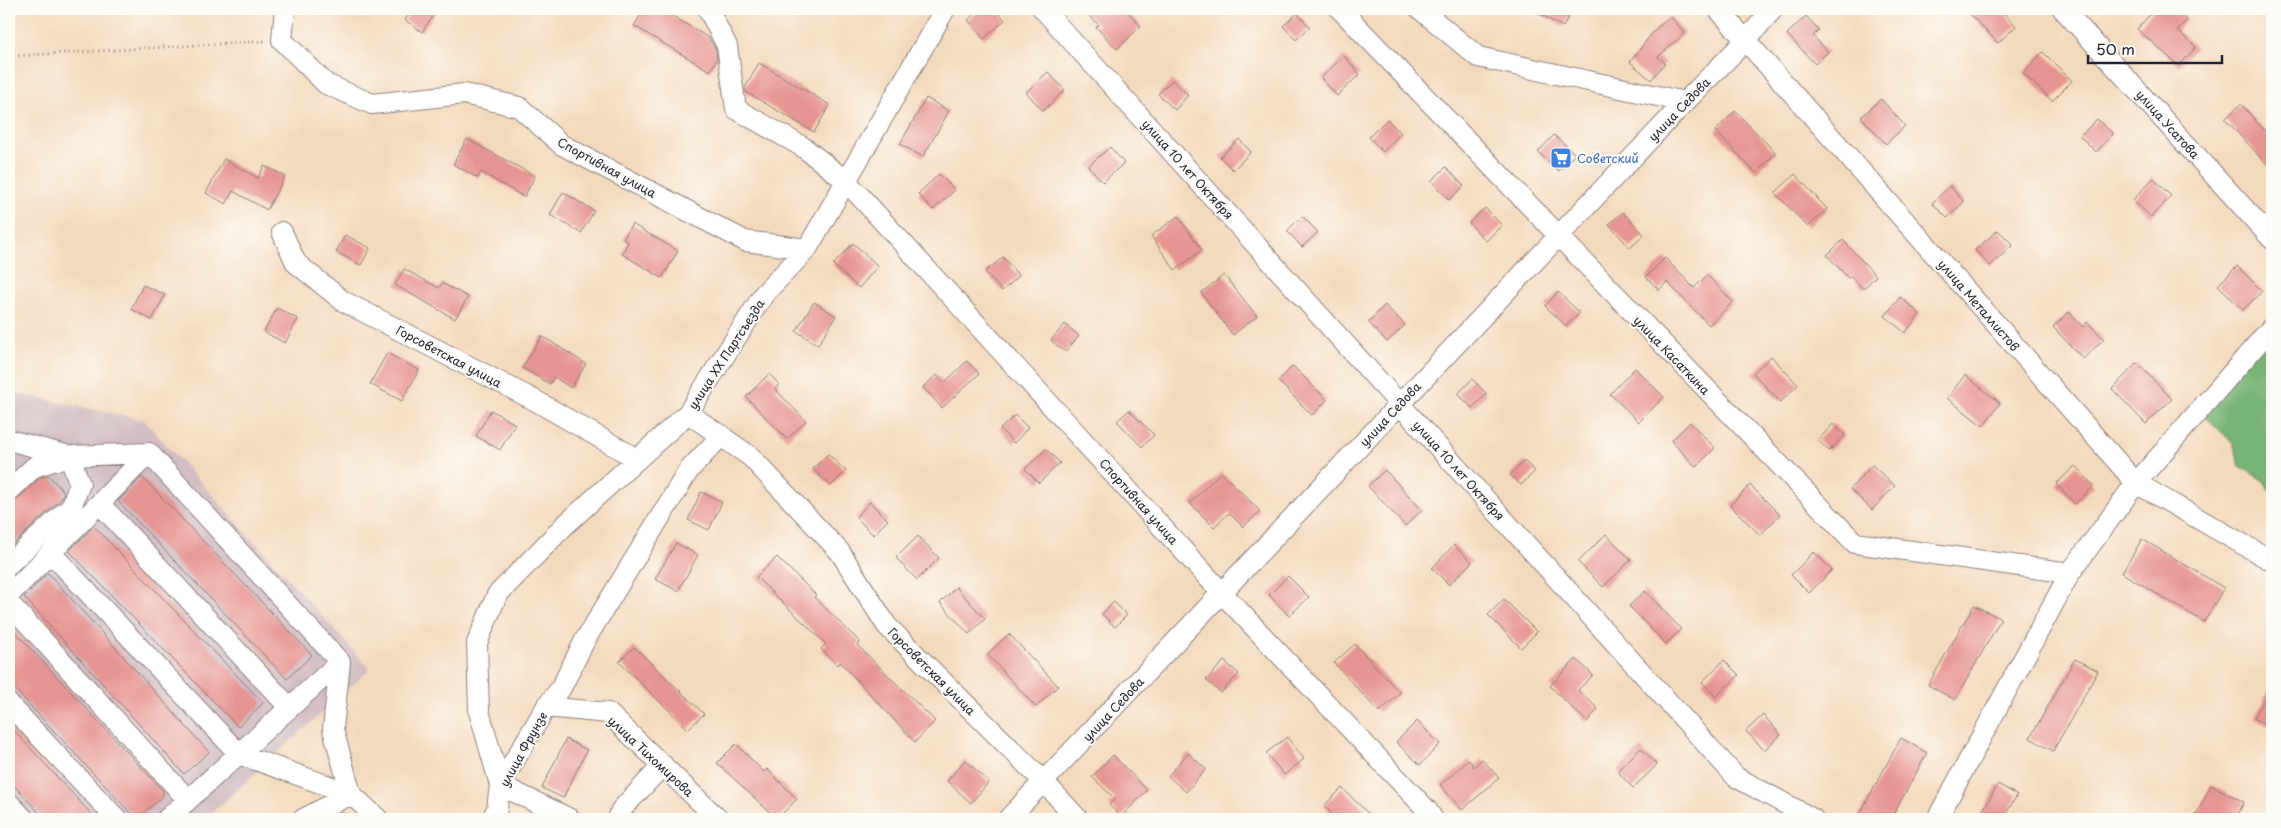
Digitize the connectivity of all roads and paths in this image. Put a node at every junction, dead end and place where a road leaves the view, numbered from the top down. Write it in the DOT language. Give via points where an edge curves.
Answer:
graph roads {
  1 [pos="284,9"];
  2 [pos="708,9"];
  3 [pos="945,9"];
  4 [pos="1043,9"];
  5 [pos="1340,9"];
  6 [pos="1420,9"];
  7 [pos="1718,9"];
  8 [pos="1773,9"];
  9 [pos="2063,9"];
  10 [pos="282,40"];
  11 [pos="1746,40"];
  12 [pos="9,54"];
  13 [pos="1685,102"];
  14 [pos="846,180"];
  15 [pos="282,232"];
  16 [pos="1558,237"];
  17 [pos="2272,239"];
  18 [pos="807,249"];
  19 [pos="2272,327"];
  20 [pos="1400,404"];
  21 [pos="688,413"];
  22 [pos="722,435"];
  23 [pos="9,441"];
  24 [pos="149,453"];
  25 [pos="70,456"];
  26 [pos="637,459"];
  27 [pos="2136,483"];
  28 [pos="9,491"];
  29 [pos="100,504"];
  30 [pos="71,506"];
  31 [pos="52,554"];
  32 [pos="2272,561"];
  33 [pos="9,564"];
  34 [pos="2070,573"];
  35 [pos="1222,593"];
  36 [pos="9,595"];
  37 [pos="9,604"];
  38 [pos="340,662"];
  39 [pos="9,704"];
  40 [pos="546,707"];
  41 [pos="289,708"];
  42 [pos="239,754"];
  43 [pos="663,765"];
  44 [pos="1044,782"];
  45 [pos="500,784"];
  46 [pos="351,794"];
  47 [pos="188,800"];
  48 [pos="9,803"];
  49 [pos="24,819"];
  50 [pos="117,819"];
  51 [pos="167,819"];
  52 [pos="303,819"];
  53 [pos="378,819"];
  54 [pos="492,819"];
  55 [pos="570,819"];
  56 [pos="618,819"];
  57 [pos="718,819"];
  58 [pos="1008,819"];
  59 [pos="1078,819"];
  60 [pos="1433,819"];
  61 [pos="1813,819"];
  62 [pos="1937,819"];
  1 -- 10 [label="street"];
  2 -- 14 [label="street, Спортивная улица" via="727,46 736,109 803,146"];
  3 -- 14 [label="street, улица XX Партсъезда"];
  4 -- 20 [label="street, улица 10 лет Октября"];
  5 -- 16 [label="street, улица Касаткина"];
  6 -- 13 [label="street" via="1478,57"];
  7 -- 11 [label="street, улица Металлистов"];
  8 -- 11 [label="street, улица Седова"];
  9 -- 17 [label="street, улица Усатова"];
  10 -- 12 [label="path"];
  10 -- 18 [label="street, Спортивная улица" via="326,84 372,104 464,94 519,107 562,145 745,241"];
  11 -- 13 [label="street, улица Седова"];
  11 -- 27 [label="street, улица Металлистов"];
  13 -- 16 [label="street, улица Седова"];
  14 -- 18 [label="street, улица XX Партсъезда"];
  14 -- 35 [label="street, Спортивная улица"];
  15 -- 26 [label="street, Горсоветская улица" via="296,263 343,300 536,401"];
  16 -- 20 [label="street, улица Седова"];
  16 -- 34 [label="street, улица Касаткина" via="1855,543"];
  18 -- 21 [label="street, улица XX Партсъезда" via="764,294"];
  19 -- 27 [label="street"];
  20 -- 35 [label="street, улица Седова"];
  20 -- 61 [label="street, улица 10 лет Октября" via="1736,777"];
  21 -- 22 [label="street, Горсоветская улица"];
  21 -- 26 [label="street, улица XX Партсъезда"];
  22 -- 40 [label="street, улица Фрунзе" via="688,470 585,640 561,688"];
  22 -- 44 [label="street, Горсоветская улица" via="751,457 840,552 887,626"];
  23 -- 25 [label="street"];
  24 -- 25 [label="street"];
  24 -- 29 [label="street"];
  24 -- 38 [label="street"];
  25 -- 28 [label="street" via="34,468"];
  25 -- 30 [label="street" via="80,484"];
  26 -- 45 [label="street, улица XX Партсъезда" via="564,526 497,595 477,644 479,711"];
  27 -- 32 [label="street, улица Металлистов"];
  27 -- 34 [label="street"];
  29 -- 31 [label="street"];
  29 -- 41 [label="street"];
  30 -- 31 [label="street"];
  30 -- 33 [label="street"];
  31 -- 36 [label="street"];
  31 -- 42 [label="street"];
  34 -- 62 [label="street"];
  35 -- 44 [label="street, улица Седова"];
  35 -- 60 [label="street, Спортивная улица"];
  37 -- 47 [label="street"];
  38 -- 41 [label="street"];
  38 -- 46 [label="street" via="333,730"];
  39 -- 50 [label="street"];
  40 -- 43 [label="street, улица Тихомирова" via="608,713"];
  40 -- 45 [label="street, улица Фрунзе"];
  41 -- 42 [label="street"];
  42 -- 46 [label="street"];
  42 -- 47 [label="street"];
  43 -- 56 [label="street" via="621,810"];
  43 -- 57 [label="street, улица Тихомирова"];
  44 -- 58 [label="street, улица Седова"];
  44 -- 59 [label="street, Горсоветская улица"];
  45 -- 54 [label="street, улица Фрунзе" via="497,809"];
  45 -- 55 [label="street"];
  46 -- 52 [label="street"];
  46 -- 53 [label="street"];
  47 -- 51 [label="street"];
  48 -- 49 [label="street"];
}
